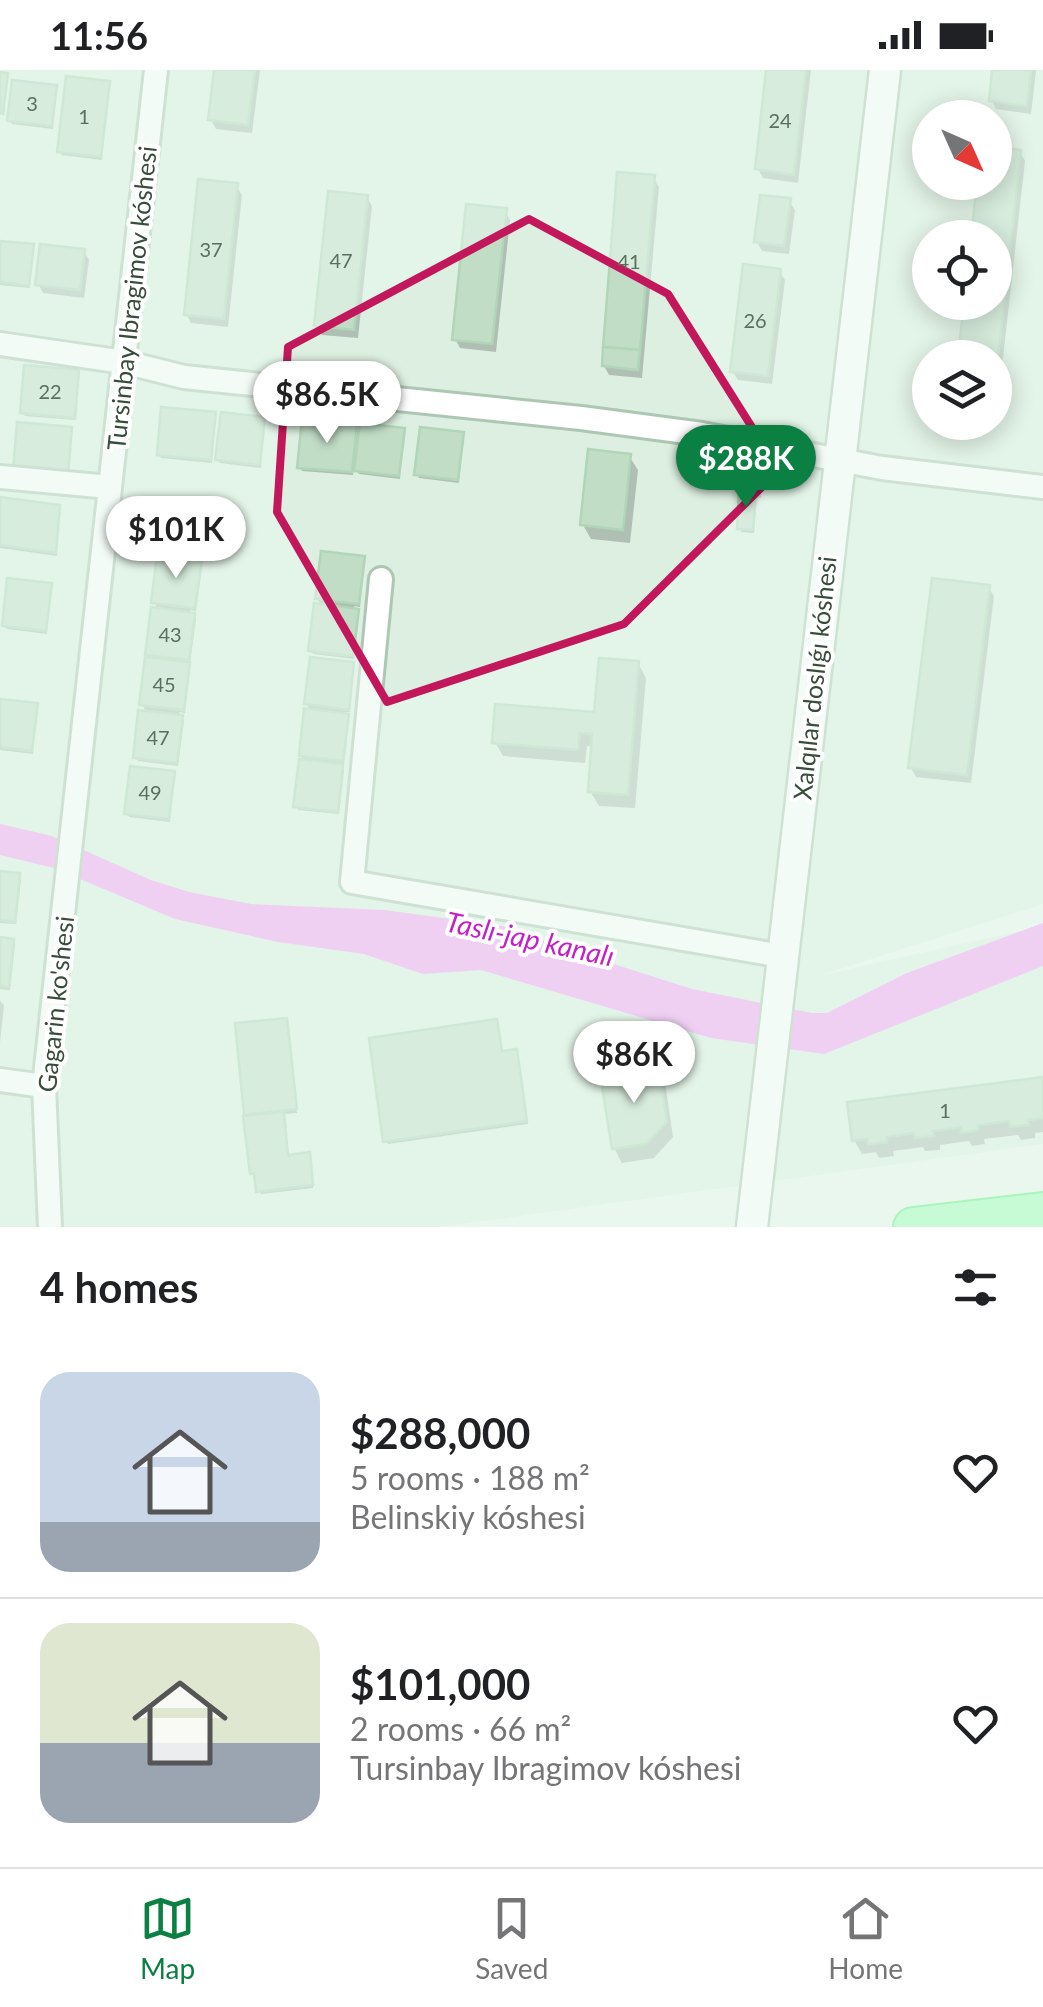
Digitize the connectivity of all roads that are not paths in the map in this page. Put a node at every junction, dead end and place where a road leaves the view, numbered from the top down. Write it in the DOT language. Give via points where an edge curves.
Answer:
graph roads {
  1 [pos="156,70"];
  2 [pos="885,70"];
  3 [pos="0,344"];
  4 [pos="124,362"];
  5 [pos="838,459"];
  6 [pos="0,477"];
  7 [pos="110,487"];
  8 [pos="1043,487"];
  9 [pos="381,579"];
  10 [pos="65,901"];
  11 [pos="782,956"];
  12 [pos="0,1080"];
  13 [pos="44,1086"];
  14 [pos="1043,1212"];
  15 [pos="50,1227"];
  16 [pos="752,1227"];
  17 [pos="912,1227"];
  1 -- 4 [label="street, Tursinbay Ibragimov kóshesi"];
  2 -- 5 [label="street, Xalqılar doslıǵı kóshesi"];
  3 -- 4 [label="street"];
  4 -- 5 [label="street" via="184,377 581,418"];
  4 -- 7 [label="street, Tursinbay Ibragimov kóshesi"];
  5 -- 8 [label="street"];
  5 -- 11 [label="street, Xalqılar doslıǵı kóshesi"];
  6 -- 7 [label="street"];
  7 -- 10 [label="street, Tursinbay Ibragimov kóshesi"];
  9 -- 11 [label="street" via="352,882"];
  10 -- 13 [label="street, Gagarin ko'shesi"];
  11 -- 16 [label="street, Xalqılar doslıǵı kóshesi"];
  12 -- 13 [label="street"];
  13 -- 15 [label="street, Gagarin ko'shesi"];
  14 -- 17 [label="main road"];
}
